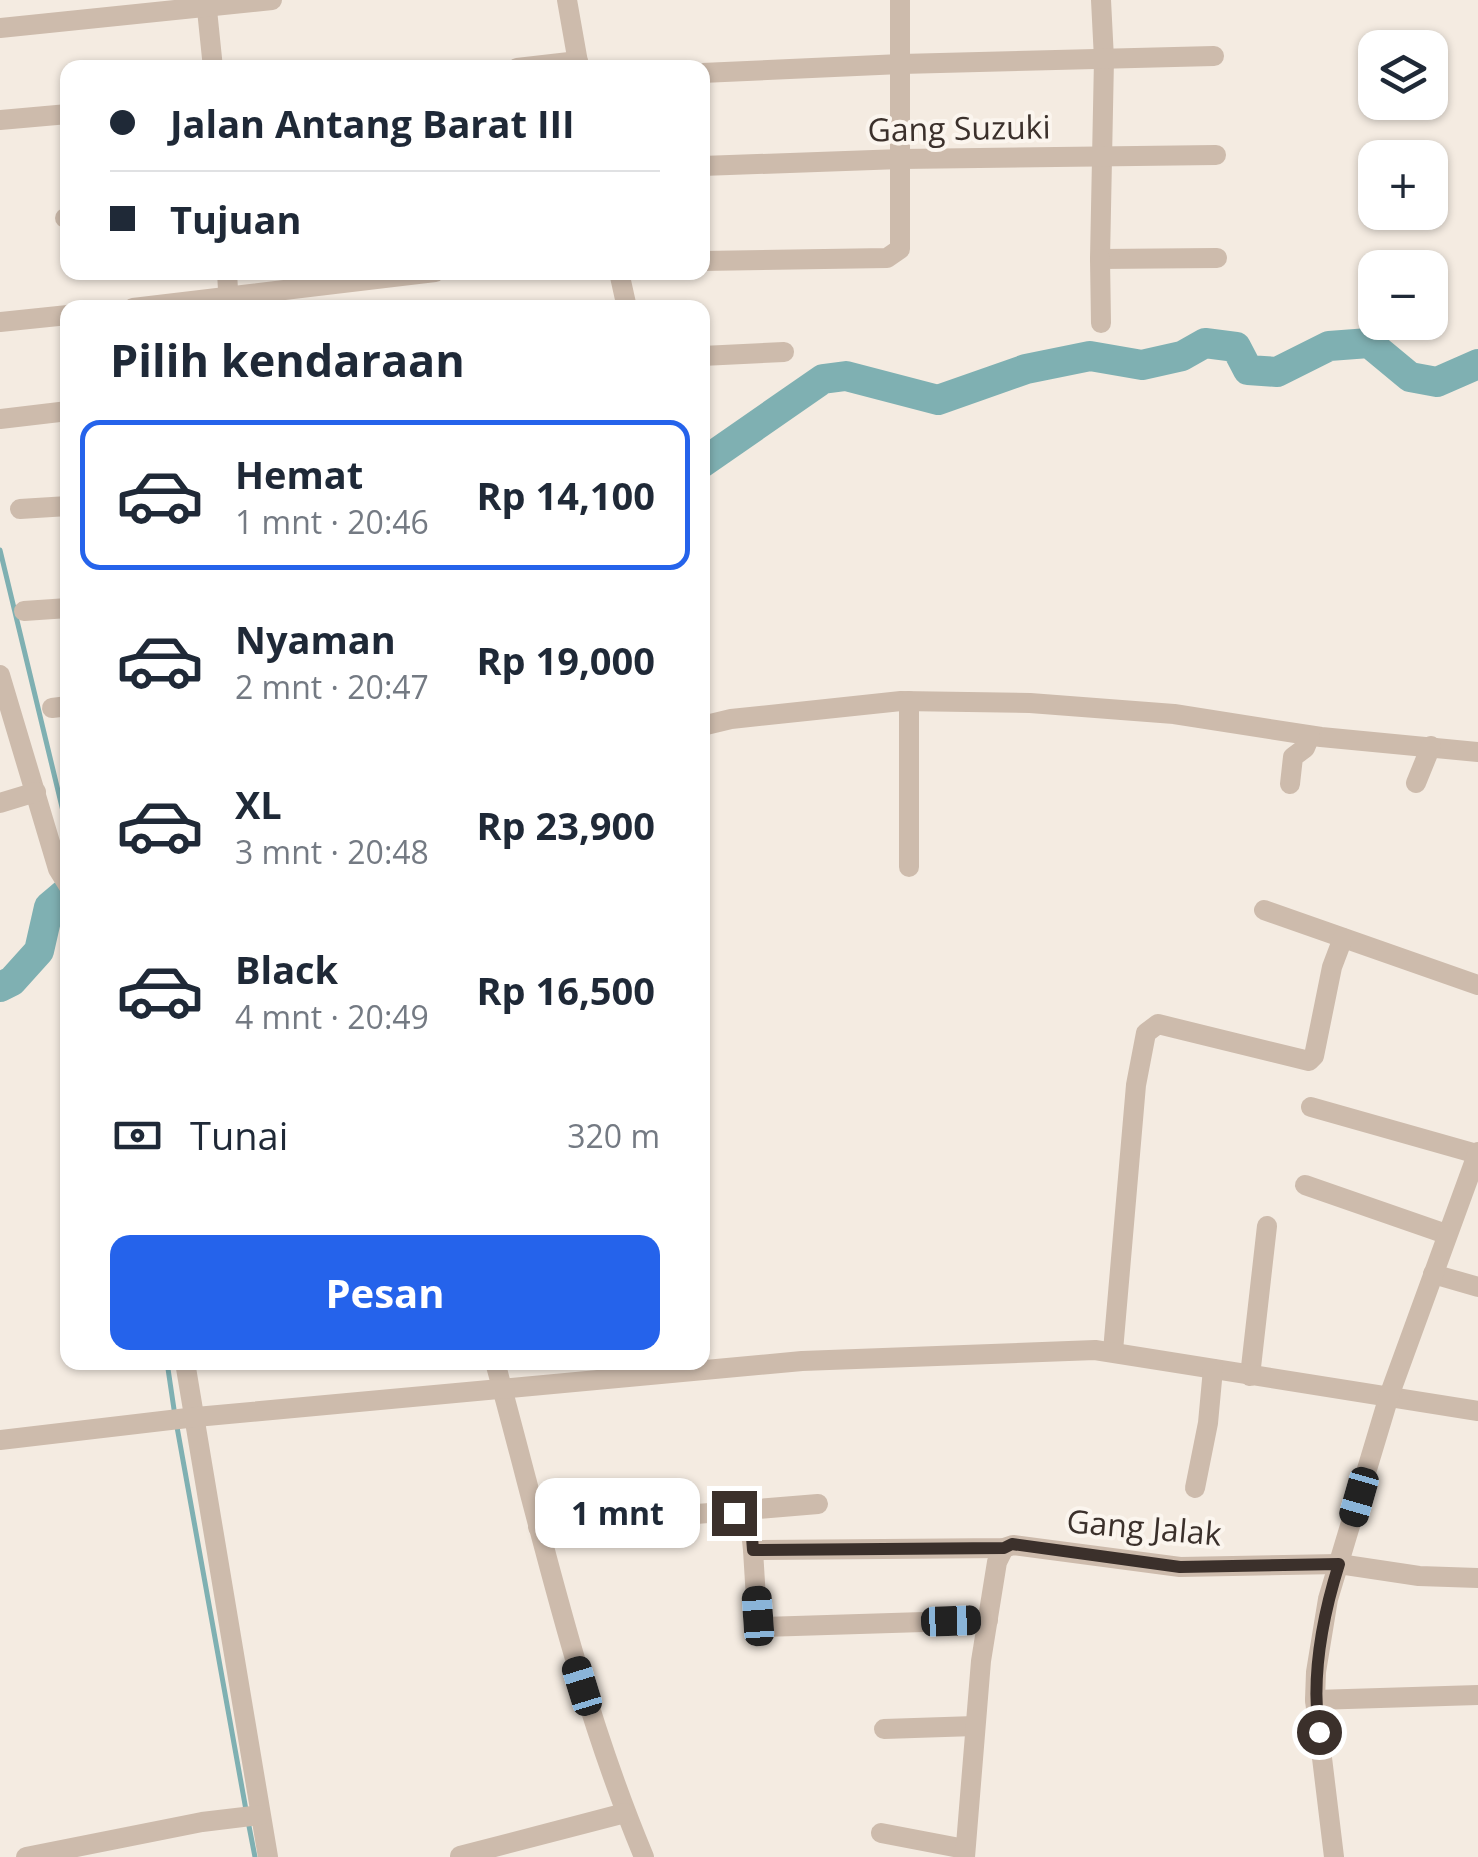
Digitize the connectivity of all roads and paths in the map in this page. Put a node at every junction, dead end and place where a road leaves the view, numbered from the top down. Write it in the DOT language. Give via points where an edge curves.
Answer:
graph roads {
  1 [pos="272,0"];
  2 [pos="567,0"];
  3 [pos="900,0"];
  4 [pos="1101,0"];
  5 [pos="206,4"];
  6 [pos="0,28"];
  7 [pos="1214,56"];
  8 [pos="1104,59"];
  9 [pos="212,60"];
  10 [pos="577,60"];
  11 [pos="901,64"];
  12 [pos="710,73"];
  13 [pos="60,115"];
  14 [pos="0,120"];
  15 [pos="1102,156"];
  16 [pos="1216,156"];
  17 [pos="901,159"];
  18 [pos="710,166"];
  19 [pos="1217,258"];
  20 [pos="1100,259"];
  21 [pos="710,261"];
  22 [pos="380,280"];
  23 [pos="243,300"];
  24 [pos="60,316"];
  25 [pos="0,322"];
  26 [pos="1101,322"];
  27 [pos="784,352"];
  28 [pos="710,356"];
  29 [pos="60,413"];
  30 [pos="0,419"];
  31 [pos="60,507"];
  32 [pos="20,510"];
  33 [pos="60,609"];
  34 [pos="24,612"];
  35 [pos="0,675"];
  36 [pos="909,701"];
  37 [pos="710,724"];
  38 [pos="1310,736"];
  39 [pos="1430,746"];
  40 [pos="1478,752"];
  41 [pos="1416,782"];
  42 [pos="1290,784"];
  43 [pos="36,792"];
  44 [pos="0,804"];
  45 [pos="909,867"];
  46 [pos="60,873"];
  47 [pos="1264,910"];
  48 [pos="1344,938"];
  49 [pos="1478,986"];
  50 [pos="1311,1108"];
  51 [pos="1478,1153"];
  52 [pos="1305,1185"];
  53 [pos="1267,1226"];
  54 [pos="1446,1234"];
  55 [pos="1434,1274"];
  56 [pos="1478,1287"];
  57 [pos="1113,1351"];
  58 [pos="1213,1369"];
  59 [pos="184,1370"];
  60 [pos="497,1370"];
  61 [pos="1250,1376"];
  62 [pos="502,1387"];
  63 [pos="1389,1396"];
  64 [pos="1478,1411"];
  65 [pos="184,1418"];
  66 [pos="0,1440"];
  67 [pos="1195,1488"];
  68 [pos="818,1504"];
  69 [pos="750,1511"];
  70 [pos="538,1527"];
  71 [pos="1004,1548"];
  72 [pos="753,1550"];
  73 [pos="1339,1564"];
  74 [pos="1478,1578"];
  75 [pos="988,1620"];
  76 [pos="1478,1695"];
  77 [pos="1315,1700"];
  78 [pos="975,1726"];
  79 [pos="884,1729"];
  80 [pos="625,1812"];
  81 [pos="254,1816"];
  82 [pos="881,1833"];
  83 [pos="965,1853"];
  84 [pos="460,1856"];
  85 [pos="26,1857"];
  86 [pos="268,1857"];
  87 [pos="644,1857"];
  88 [pos="1334,1857"];
  1 -- 5 [label="street"];
  2 -- 10 [label="street"];
  3 -- 11 [label="street"];
  4 -- 8 [label="street"];
  5 -- 6 [label="street"];
  5 -- 9 [label="street"];
  7 -- 8 [label="street"];
  8 -- 11 [label="street"];
  8 -- 15 [label="street"];
  11 -- 12 [label="street"];
  11 -- 17 [label="street"];
  13 -- 14 [label="street"];
  15 -- 16 [label="street, Gang Suzuki"];
  15 -- 17 [label="street, Gang Suzuki"];
  15 -- 20 [label="street"];
  17 -- 18 [label="street, Gang Suzuki"];
  17 -- 21 [label="street" via="900,249 893,256"];
  19 -- 20 [label="street"];
  20 -- 26 [label="street"];
  22 -- 23 [label="street"];
  24 -- 25 [label="street"];
  27 -- 28 [label="street"];
  29 -- 30 [label="street"];
  31 -- 32 [label="street"];
  33 -- 34 [label="street"];
  35 -- 43 [label="street"];
  36 -- 37 [label="street"];
  36 -- 38 [label="street" via="1088,706"];
  36 -- 45 [label="street"];
  38 -- 39 [label="street"];
  38 -- 42 [label="street" via="1293,757"];
  39 -- 40 [label="street"];
  39 -- 41 [label="street"];
  43 -- 44 [label="street"];
  43 -- 46 [label="street"];
  47 -- 48 [label="street"];
  48 -- 49 [label="street"];
  48 -- 57 [label="street" via="1309,1061 1158,1024 1149,1028 1136,1085"];
  50 -- 51 [label="street"];
  51 -- 54 [label="street"];
  52 -- 54 [label="street"];
  53 -- 61 [label="street"];
  54 -- 55 [label="street"];
  55 -- 56 [label="street"];
  55 -- 63 [label="street"];
  57 -- 58 [label="street"];
  57 -- 62 [label="street" via="872,1357"];
  58 -- 61 [label="street"];
  58 -- 67 [label="street"];
  59 -- 65 [label="street"];
  60 -- 62 [label="street"];
  61 -- 63 [label="street"];
  62 -- 65 [label="street"];
  62 -- 70 [label="street"];
  63 -- 64 [label="street"];
  63 -- 73 [label="street"];
  65 -- 66 [label="street"];
  65 -- 81 [label="street"];
  68 -- 69 [label="street"];
  69 -- 70 [label="street"];
  69 -- 72 [label="street"];
  70 -- 80 [label="street" via="590,1716"];
  71 -- 72 [label="street, Gang Jalak"];
  71 -- 73 [label="street, Gang Jalak" via="1180,1567"];
  71 -- 75 [label="street"];
  72 -- 75 [label="street" via="763,1627"];
  73 -- 74 [label="street, Gang Jalak"];
  73 -- 77 [label="street"];
  75 -- 78 [label="street"];
  76 -- 77 [label="street"];
  77 -- 88 [label="street"];
  78 -- 79 [label="street"];
  78 -- 83 [label="street"];
  80 -- 84 [label="street"];
  80 -- 87 [label="street"];
  81 -- 85 [label="street"];
  81 -- 86 [label="street"];
  82 -- 83 [label="street"];
}
